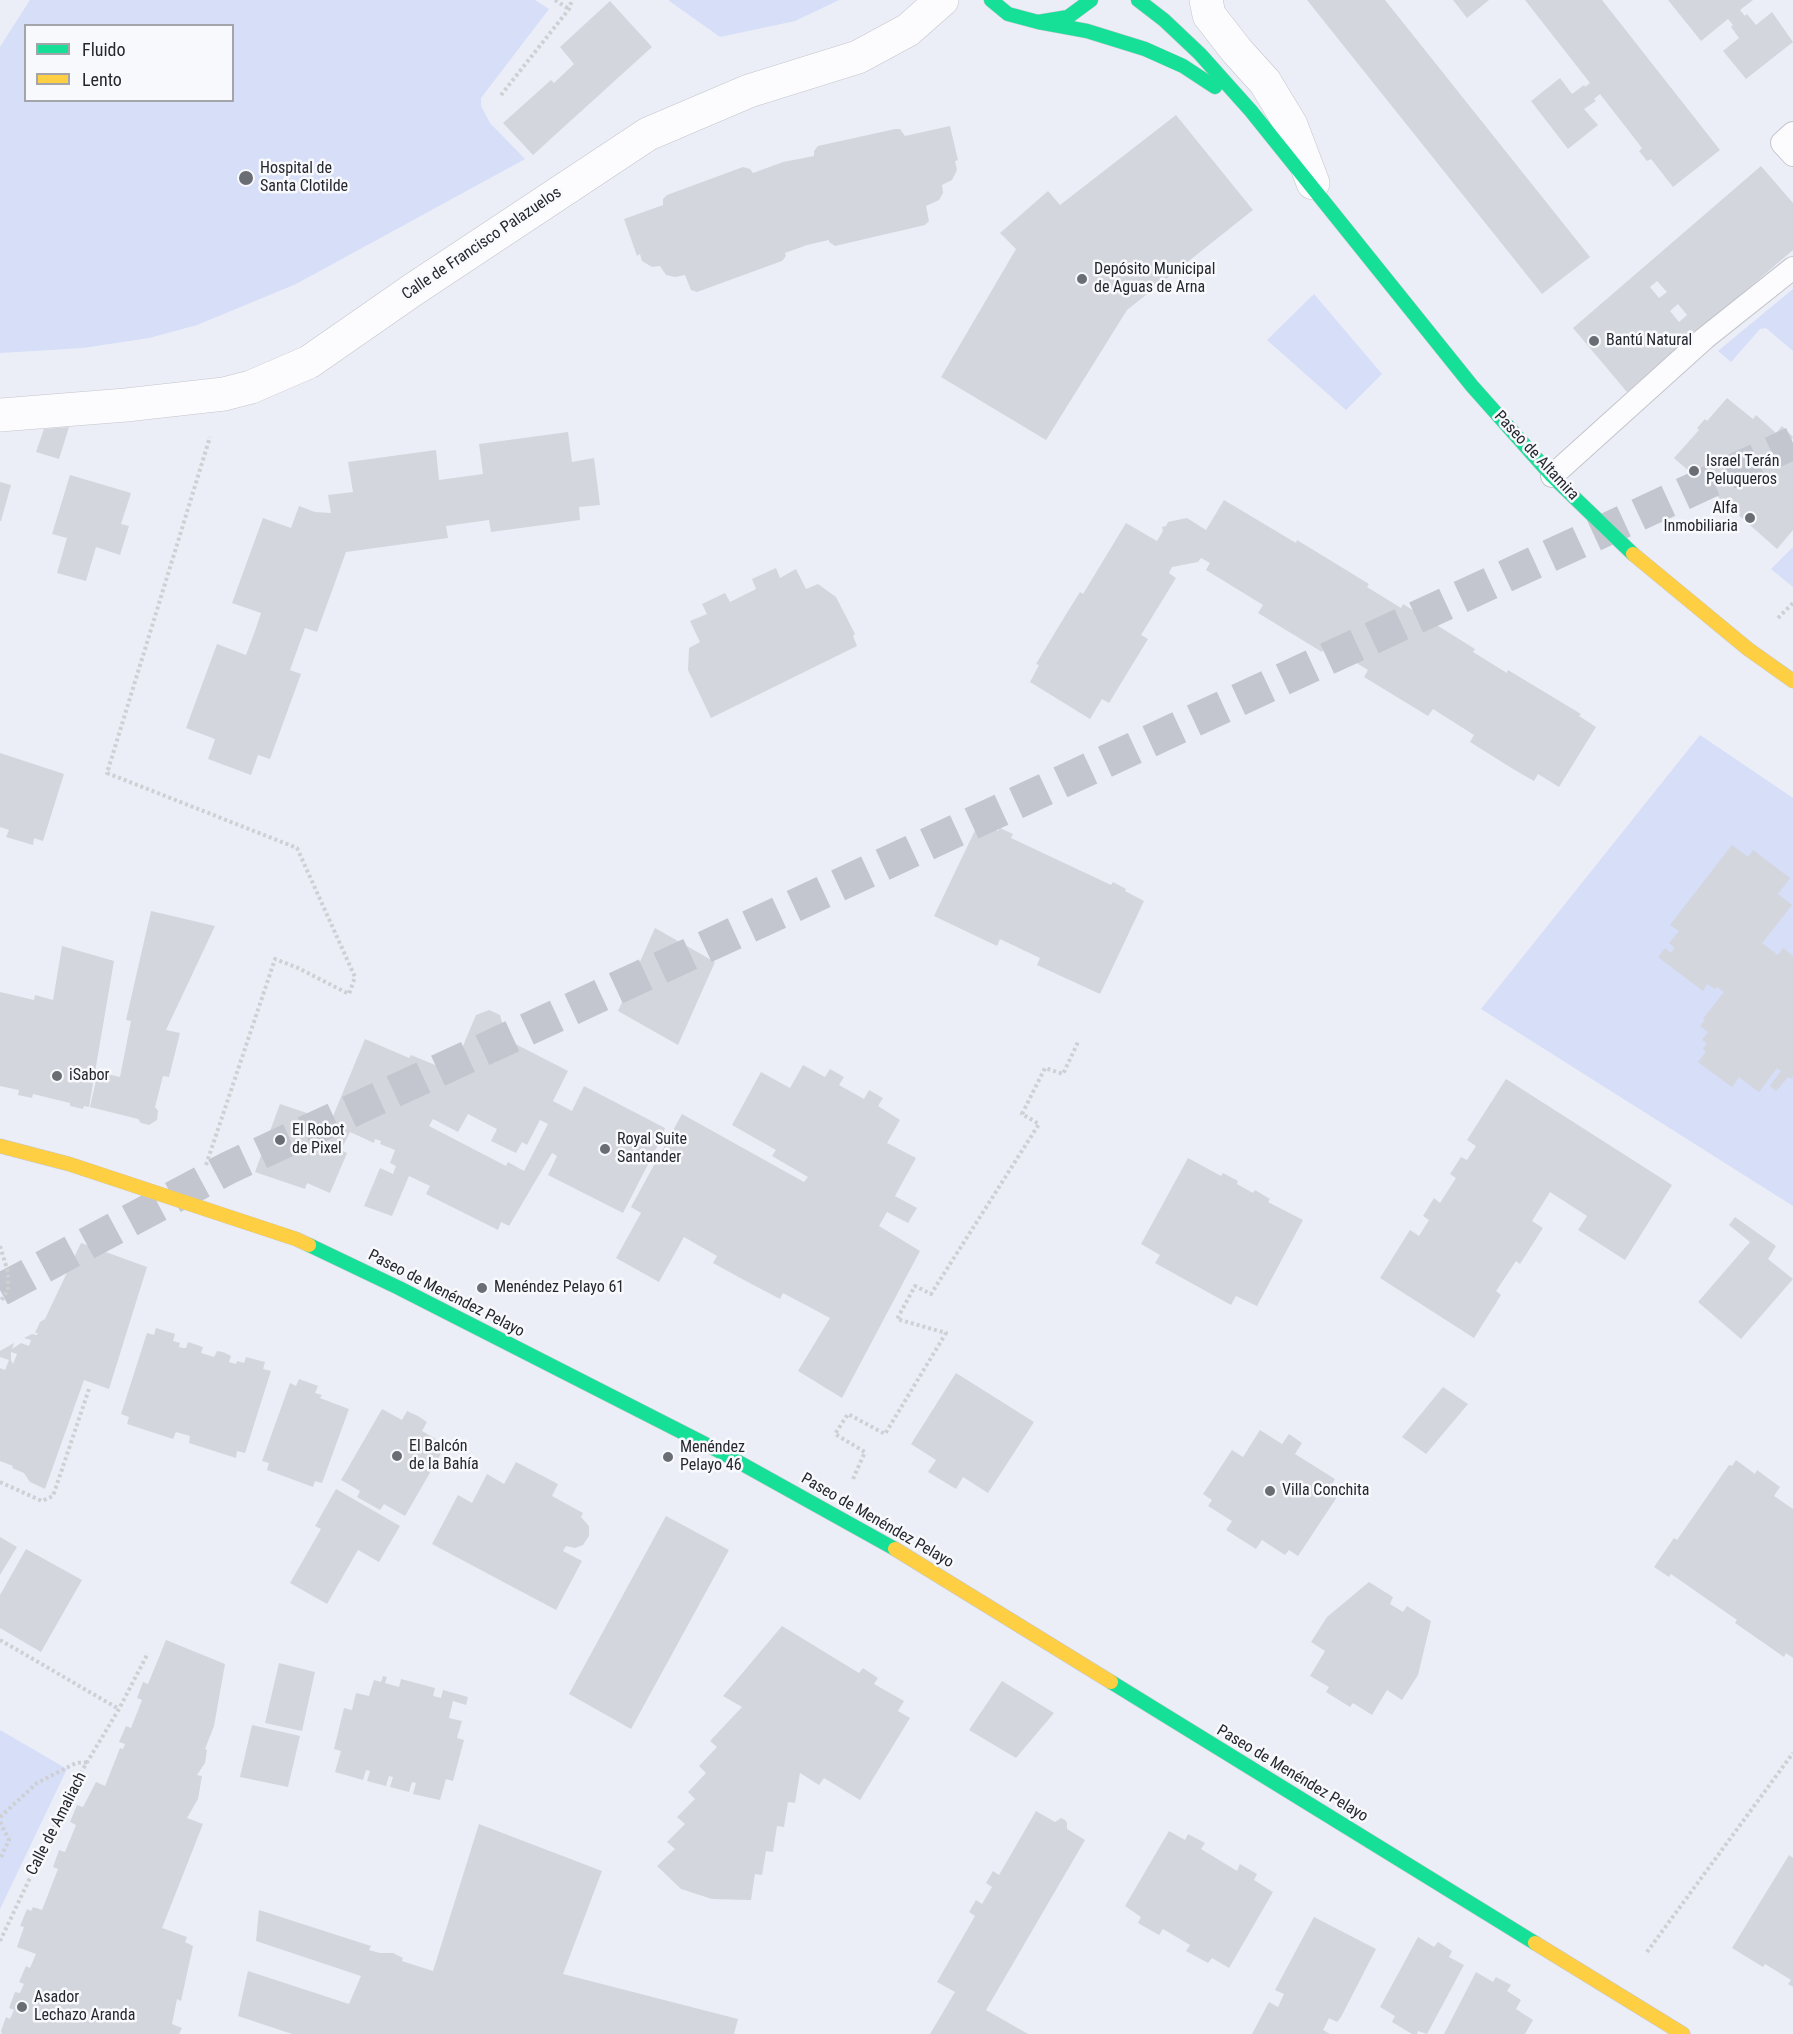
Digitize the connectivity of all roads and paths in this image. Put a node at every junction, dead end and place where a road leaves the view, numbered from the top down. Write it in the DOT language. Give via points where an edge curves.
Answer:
graph roads {
  1 [pos="555,0"];
  2 [pos="572,0"];
  3 [pos="942,0"];
  4 [pos="991,0"];
  5 [pos="1091,0"];
  6 [pos="1138,0"];
  7 [pos="1206,0"];
  8 [pos="570,9"];
  9 [pos="1038,22"];
  10 [pos="501,95"];
  11 [pos="1251,111"];
  12 [pos="1793,133"];
  13 [pos="1793,155"];
  14 [pos="1317,193"];
  15 [pos="1793,268"];
  16 [pos="0,415"];
  17 [pos="201,463"];
  18 [pos="1552,476"];
  19 [pos="1793,681"];
  20 [pos="1079,1040"];
  21 [pos="0,1146"];
  22 [pos="192,1205"];
  23 [pos="0,1246"];
  24 [pos="0,1302"];
  25 [pos="88,1389"];
  26 [pos="865,1452"];
  27 [pos="0,1482"];
  28 [pos="0,1640"];
  29 [pos="148,1653"];
  30 [pos="119,1709"];
  31 [pos="1793,1753"];
  32 [pos="89,1762"];
  33 [pos="0,1817"];
  34 [pos="0,1822"];
  35 [pos="0,1859"];
  36 [pos="0,1941"];
  37 [pos="1647,1952"];
  38 [pos="1683,2034"];
  1 -- 8 [label="path"];
  2 -- 8 [label="path"];
  3 -- 16 [label="street, Calle de Francisco Palazuelos" via="908,30 858,57 749,91 648,134 309,362 224,394"];
  4 -- 9 [label="street, Paseo de Altamira" via="1008,14"];
  5 -- 9 [label="street" via="1068,17"];
  6 -- 11 [label="street, Paseo de Altamira" via="1200,54"];
  7 -- 14 [label="street, Paseo de Altamira" via="1209,15 1265,82 1291,125"];
  8 -- 10 [label="path"];
  9 -- 11 [label="street, Paseo de Altamira" via="1087,30 1145,49 1183,66"];
  11 -- 14 [label="street, Paseo de Altamira"];
  12 -- 13 [label="lane" via="1782,143"];
  14 -- 18 [label="street, Paseo de Altamira" via="1472,386"];
  15 -- 18 [label="lane" via="1705,338"];
  17 -- 22 [label="path" via="107,773 297,848 355,977 349,994 275,959"];
  18 -- 19 [label="street, Paseo de Altamira" via="1677,592"];
  20 -- 26 [label="path" via="1063,1074 1045,1068 1022,1114 1039,1124 931,1294 915,1286 897,1319 946,1334 885,1434 848,1414 835,1434"];
  21 -- 22 [label="street, Paseo de Menéndez Pelayo" via="69,1164"];
  22 -- 38 [label="street, Paseo de Menéndez Pelayo" via="296,1239 399,1288 717,1450 871,1534"];
  23 -- 24 [label="path" via="8,1272 8,1290"];
  25 -- 27 [label="path" via="53,1496 42,1501"];
  28 -- 30 [label="path"];
  29 -- 30 [label="path, Calle de Amaliach"];
  30 -- 32 [label="path, Calle de Amaliach"];
  31 -- 37 [label="path"];
  32 -- 33 [label="path" via="76,1763 37,1783"];
  32 -- 36 [label="path, Calle de Amaliach"];
  34 -- 35 [label="path" via="9,1840"];
}
